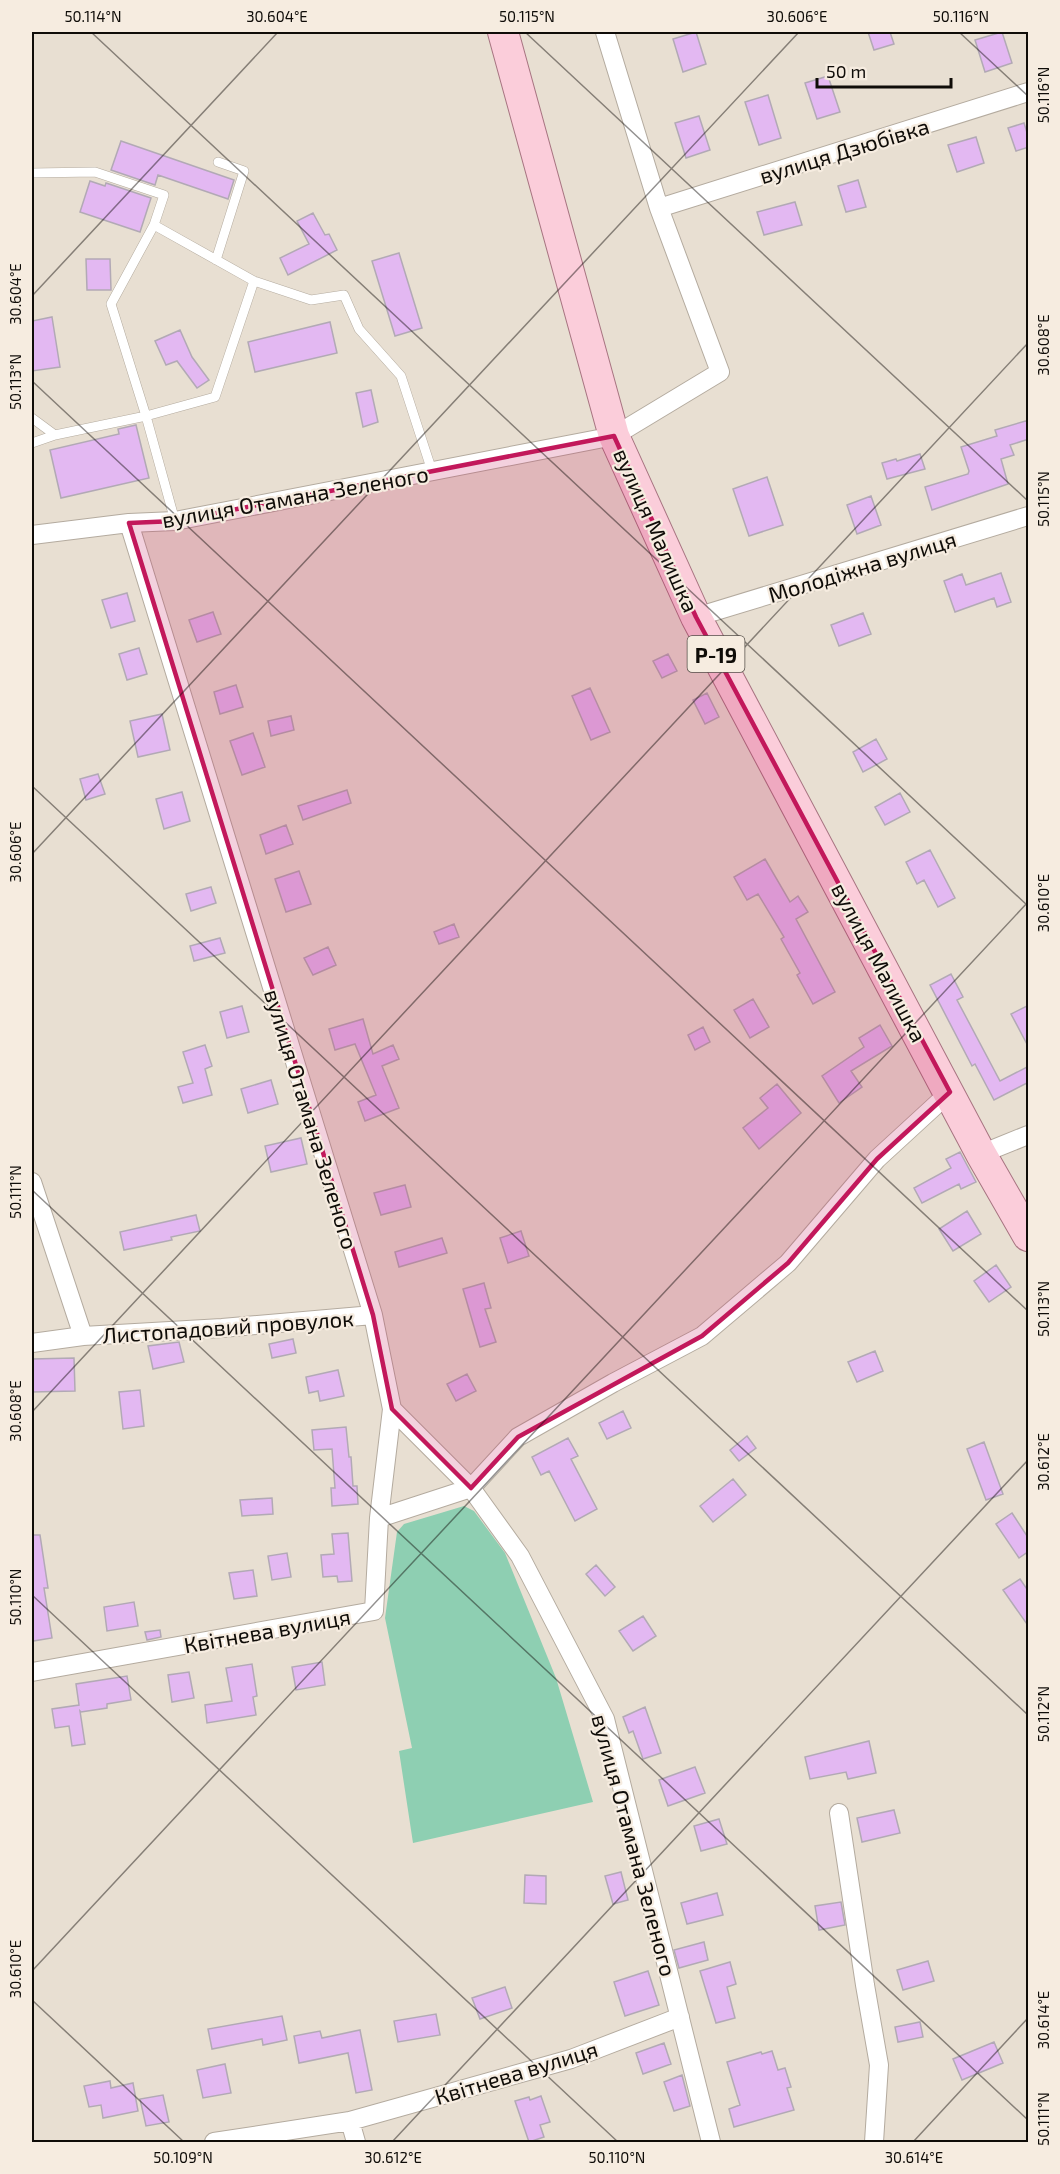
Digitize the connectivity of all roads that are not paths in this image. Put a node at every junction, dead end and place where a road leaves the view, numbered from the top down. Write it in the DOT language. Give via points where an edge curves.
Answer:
graph roads {
  1 [pos="502,32"];
  2 [pos="605,32"];
  3 [pos="1029,92"];
  4 [pos="218,162"];
  5 [pos="32,173"];
  6 [pos="659,208"];
  7 [pos="154,225"];
  8 [pos="216,260"];
  9 [pos="254,281"];
  10 [pos="146,416"];
  11 [pos="32,418"];
  12 [pos="55,435"];
  13 [pos="614,436"];
  14 [pos="32,443"];
  15 [pos="432,471"];
  16 [pos="1029,516"];
  17 [pos="175,521"];
  18 [pos="129,524"];
  19 [pos="32,535"];
  20 [pos="696,617"];
  21 [pos="950,1092"];
  22 [pos="1029,1135"];
  23 [pos="981,1154"];
  24 [pos="32,1182"];
  25 [pos="1029,1236"];
  26 [pos="373,1315"];
  27 [pos="83,1336"];
  28 [pos="32,1343"];
  29 [pos="392,1409"];
  30 [pos="471,1488"];
  31 [pos="380,1518"];
  32 [pos="32,1672"];
  33 [pos="839,1813"];
  34 [pos="680,2017"];
  35 [pos="350,2121"];
  36 [pos="214,2142"];
  37 [pos="356,2142"];
  38 [pos="711,2142"];
  39 [pos="874,2142"];
  1 -- 13 [label="main road, вулиця Малишка / Р-19"];
  2 -- 6 [label="street"];
  3 -- 6 [label="street, вулиця Дзюбівка"];
  4 -- 8 [label="lane" via="244,171"];
  5 -- 7 [label="lane" via="95,172 164,195"];
  6 -- 13 [label="street" via="720,372"];
  7 -- 8 [label="lane"];
  7 -- 10 [label="lane" via="111,304"];
  8 -- 9 [label="lane"];
  9 -- 10 [label="lane" via="215,397"];
  9 -- 15 [label="lane" via="311,300 344,295 359,329 401,376"];
  10 -- 12 [label="lane"];
  10 -- 17 [label="lane"];
  11 -- 12 [label="lane"];
  12 -- 14 [label="lane"];
  13 -- 15 [label="street, вулиця Отамана Зеленого"];
  13 -- 20 [label="main road, вулиця Малишка / Р-19"];
  15 -- 17 [label="street, вулиця Отамана Зеленого"];
  16 -- 20 [label="street, Молодіжна вулиця"];
  17 -- 18 [label="street, вулиця Отамана Зеленого"];
  18 -- 19 [label="street"];
  18 -- 26 [label="street, вулиця Отамана Зеленого"];
  20 -- 21 [label="main road, вулиця Малишка / Р-19"];
  21 -- 23 [label="main road, вулиця Малишка / Р-19"];
  21 -- 30 [label="street" via="877,1159 788,1263 702,1336 518,1437"];
  22 -- 23 [label="street"];
  23 -- 25 [label="main road, вулиця Малишка / Р-19"];
  24 -- 27 [label="street, Листопадовий провулок"];
  26 -- 27 [label="street, Листопадовий провулок"];
  26 -- 29 [label="street, вулиця Отамана Зеленого"];
  27 -- 28 [label="street, Листопадовий провулок"];
  29 -- 30 [label="street, вулиця Отамана Зеленого"];
  29 -- 31 [label="street, Квітнева вулиця"];
  30 -- 31 [label="street"];
  30 -- 34 [label="street, вулиця Отамана Зеленого" via="520,1556 605,1719"];
  31 -- 32 [label="street, Квітнева вулиця" via="374,1611"];
  33 -- 39 [label="street" via="879,2065"];
  34 -- 35 [label="street, Квітнева вулиця" via="571,2059"];
  34 -- 38 [label="street, вулиця Отамана Зеленого"];
  35 -- 36 [label="street, Квітнева вулиця"];
  35 -- 37 [label="street"];
}
